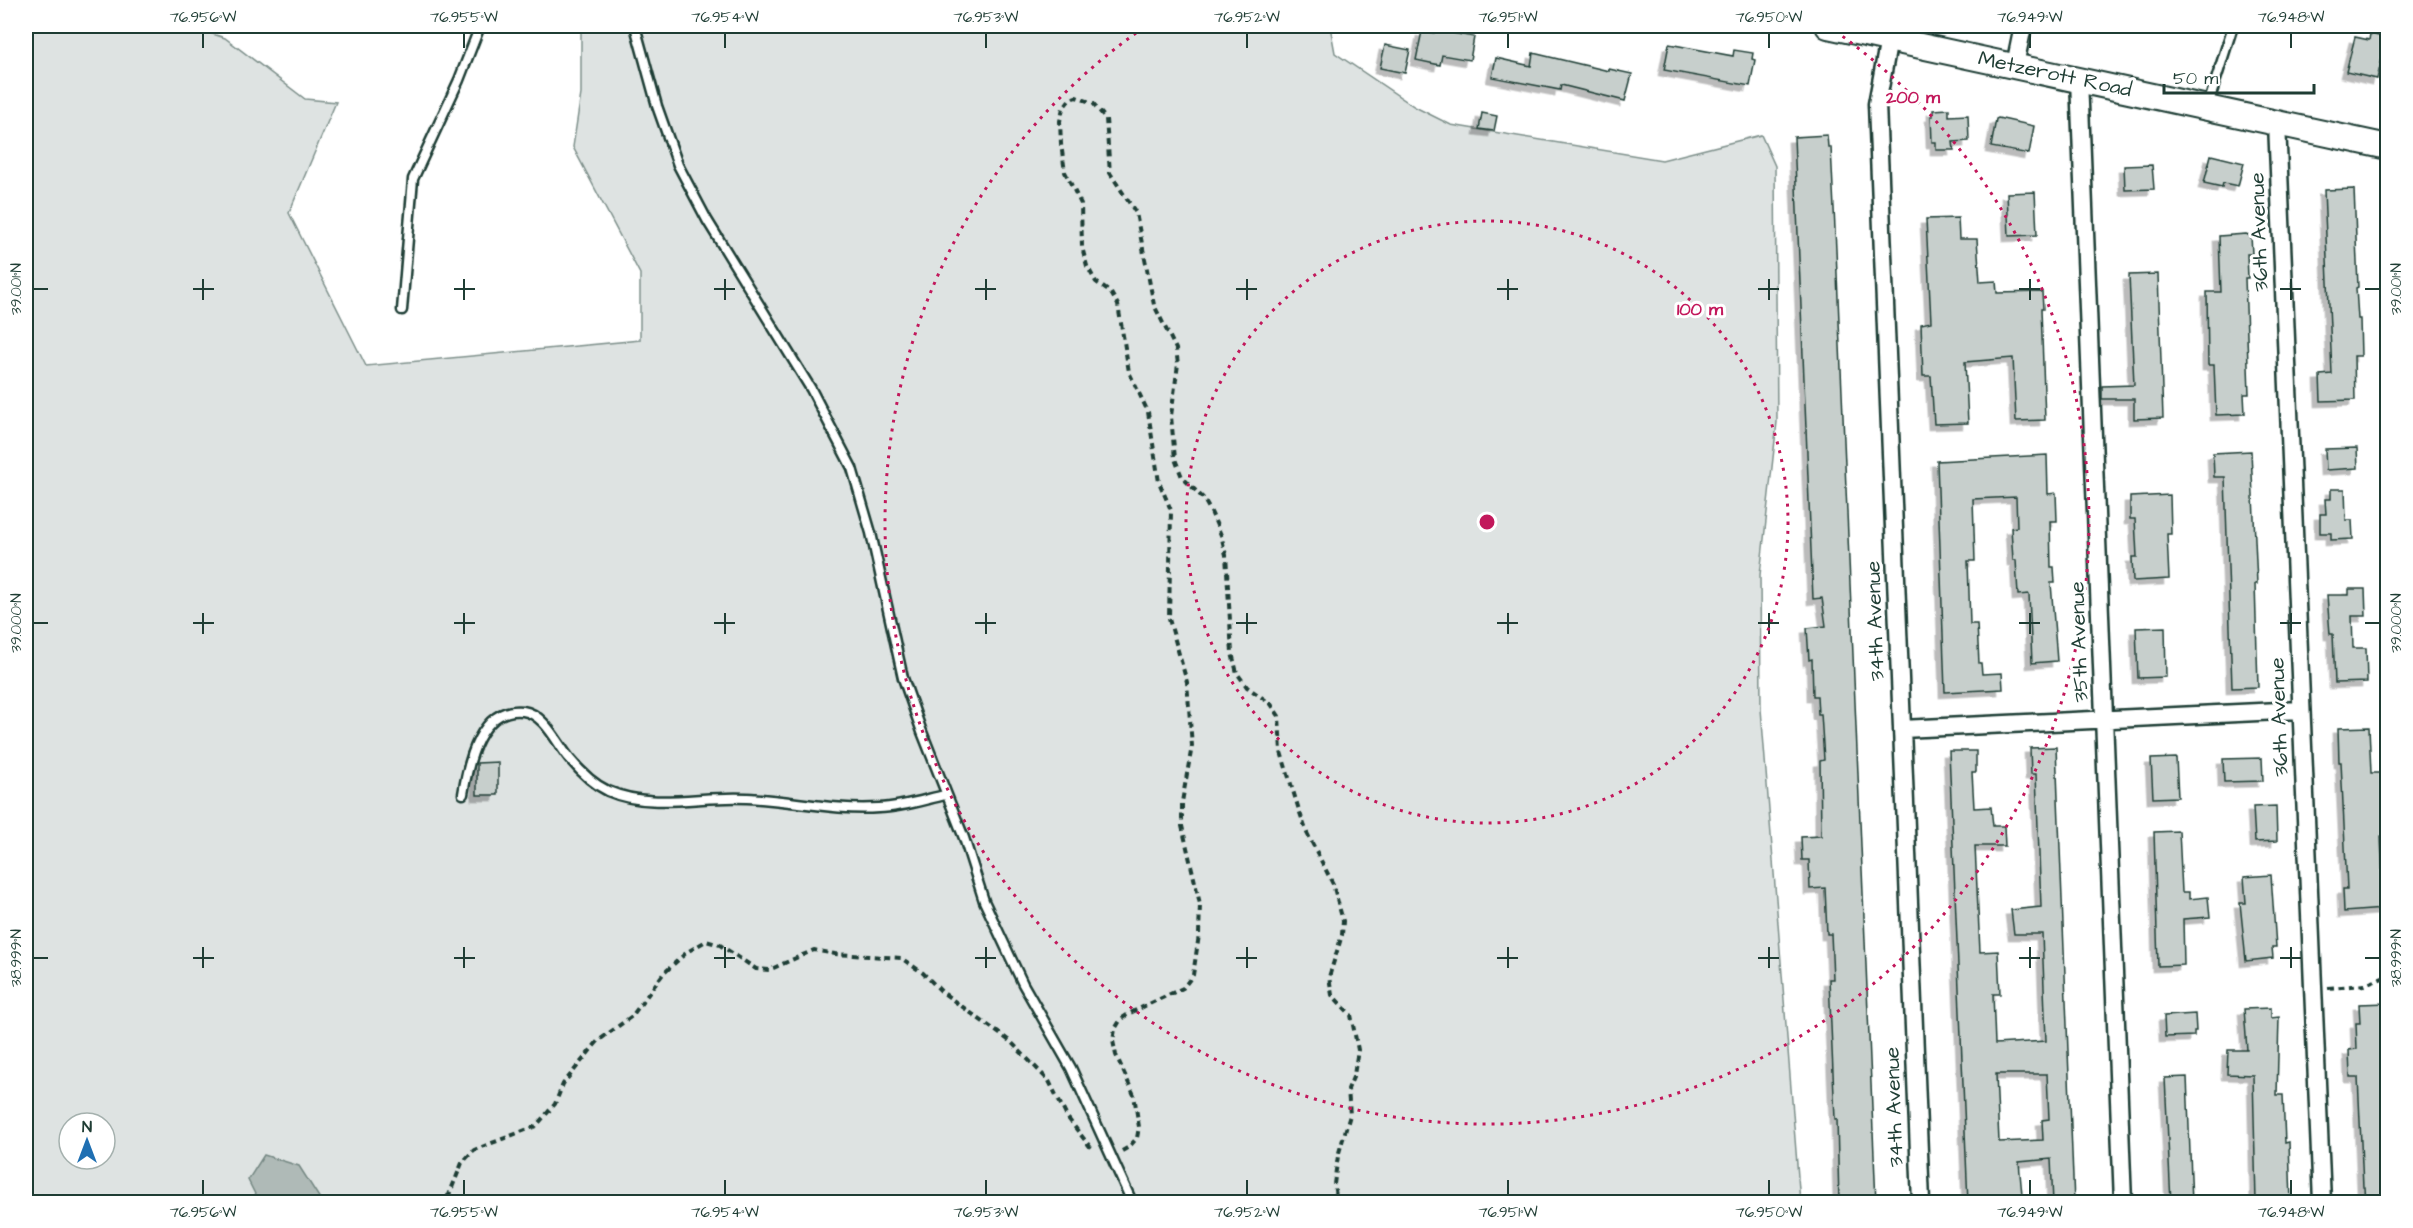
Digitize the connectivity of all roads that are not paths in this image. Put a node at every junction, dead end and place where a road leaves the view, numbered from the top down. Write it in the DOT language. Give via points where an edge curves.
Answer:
graph roads {
  1 [pos="480,26"];
  2 [pos="635,26"];
  3 [pos="1828,26"];
  4 [pos="2023,26"];
  5 [pos="2233,26"];
  6 [pos="1889,39"];
  7 [pos="2015,65"];
  8 [pos="2079,79"];
  9 [pos="2207,107"];
  10 [pos="2277,123"];
  11 [pos="2388,147"];
  12 [pos="402,310"];
  13 [pos="2301,710"];
  14 [pos="2104,720"];
  15 [pos="1902,729"];
  16 [pos="463,794"];
  17 [pos="945,795"];
  18 [pos="1132,1203"];
  19 [pos="1921,1203"];
  20 [pos="2123,1203"];
  21 [pos="2322,1203"];
  1 -- 12 [label="lane" via="413,179"];
  2 -- 17 [label="lane" via="678,165 707,220 811,389 852,468 871,533 903,678"];
  3 -- 6 [label="street, Metzerott Road"];
  4 -- 7 [label="street"];
  5 -- 9 [label="lane"];
  6 -- 7 [label="street, Metzerott Road"];
  6 -- 15 [label="street, 34th Avenue" via="1877,104"];
  7 -- 8 [label="street, Metzerott Road"];
  8 -- 9 [label="street, Metzerott Road"];
  8 -- 14 [label="street, 35th Avenue"];
  9 -- 10 [label="street, Metzerott Road"];
  10 -- 11 [label="street, Metzerott Road"];
  10 -- 13 [label="street, 36th Avenue"];
  13 -- 14 [label="street"];
  13 -- 21 [label="street, 36th Avenue"];
  14 -- 15 [label="street"];
  14 -- 20 [label="street, 35th Avenue"];
  15 -- 19 [label="street, 34th Avenue"];
  16 -- 17 [label="lane" via="468,763 485,729 506,713 523,711 537,716 586,777 630,799 745,798 876,808"];
  17 -- 18 [label="lane" via="984,901 1023,984 1071,1068"];
}
